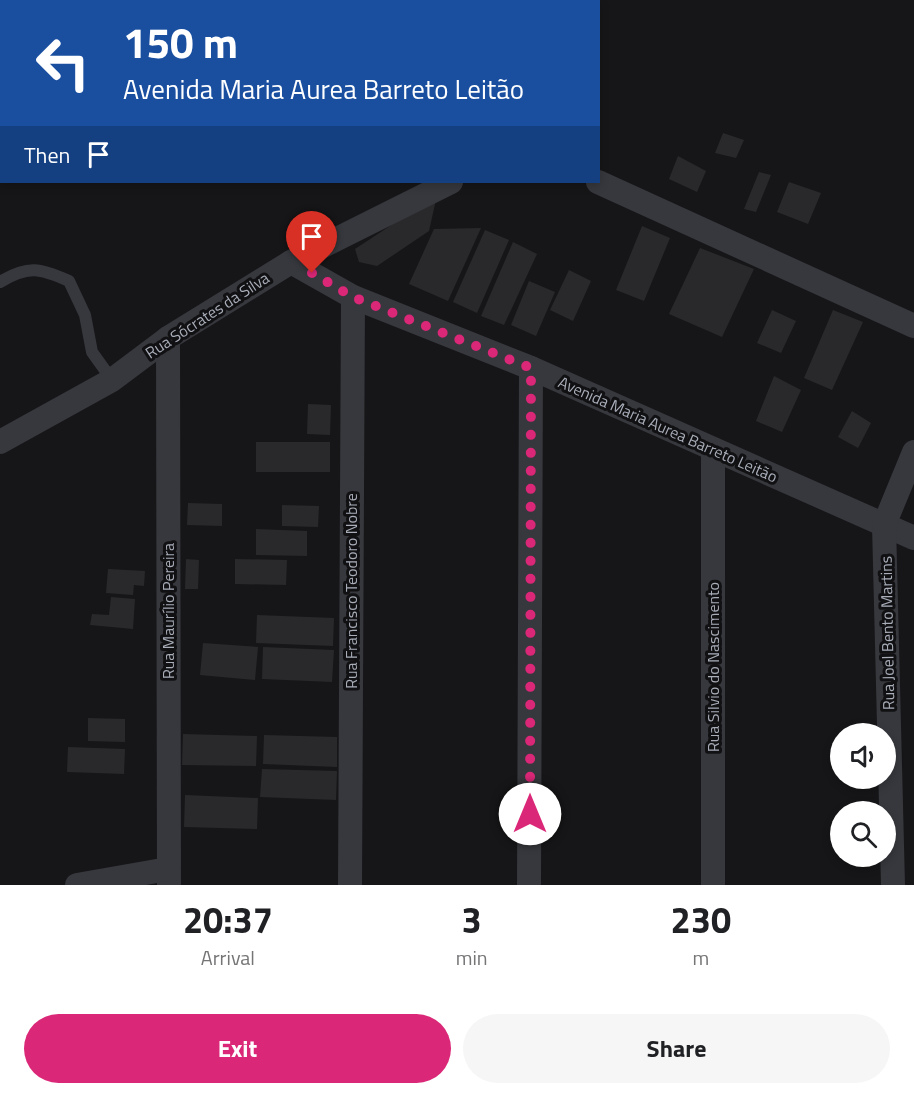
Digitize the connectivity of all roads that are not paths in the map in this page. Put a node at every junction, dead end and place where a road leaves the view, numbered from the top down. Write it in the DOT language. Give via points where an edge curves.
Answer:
graph roads {
  1 [pos="449,183"];
  2 [pos="600,183"];
  3 [pos="291,262"];
  4 [pos="0,282"];
  5 [pos="353,297"];
  6 [pos="914,326"];
  7 [pos="168,338"];
  8 [pos="531,368"];
  9 [pos="111,380"];
  10 [pos="0,442"];
  11 [pos="713,449"];
  12 [pos="914,452"];
  13 [pos="884,525"];
  14 [pos="914,538"];
  15 [pos="168,877"];
  16 [pos="77,885"];
  17 [pos="350,885"];
  18 [pos="529,885"];
  19 [pos="713,885"];
  20 [pos="893,885"];
  1 -- 3 [label="street, Rua Sócrates da Silva"];
  2 -- 6 [label="street"];
  3 -- 5 [label="street, Avenida Maria Aurea Barreto Leitão"];
  3 -- 7 [label="street, Rua Sócrates da Silva"];
  4 -- 9 [label="lane" via="18,271 44,270 69,281 85,315 92,352"];
  5 -- 8 [label="street, Avenida Maria Aurea Barreto Leitão"];
  5 -- 17 [label="street, Rua Francisco Teodoro Nobre"];
  7 -- 9 [label="street, Rua Sócrates da Silva"];
  7 -- 15 [label="street, Rua Maurílio Pereira"];
  8 -- 11 [label="street, Avenida Maria Aurea Barreto Leitão"];
  8 -- 18 [label="street"];
  9 -- 10 [label="street, Rua Sócrates da Silva"];
  11 -- 13 [label="street, Avenida Maria Aurea Barreto Leitão"];
  11 -- 19 [label="street, Rua Silvio do Nascimento"];
  12 -- 13 [label="street"];
  13 -- 14 [label="street, Avenida Maria Aurea Barreto Leitão"];
  13 -- 20 [label="street, Rua Joel Bento Martins"];
  15 -- 16 [label="street"];
}
